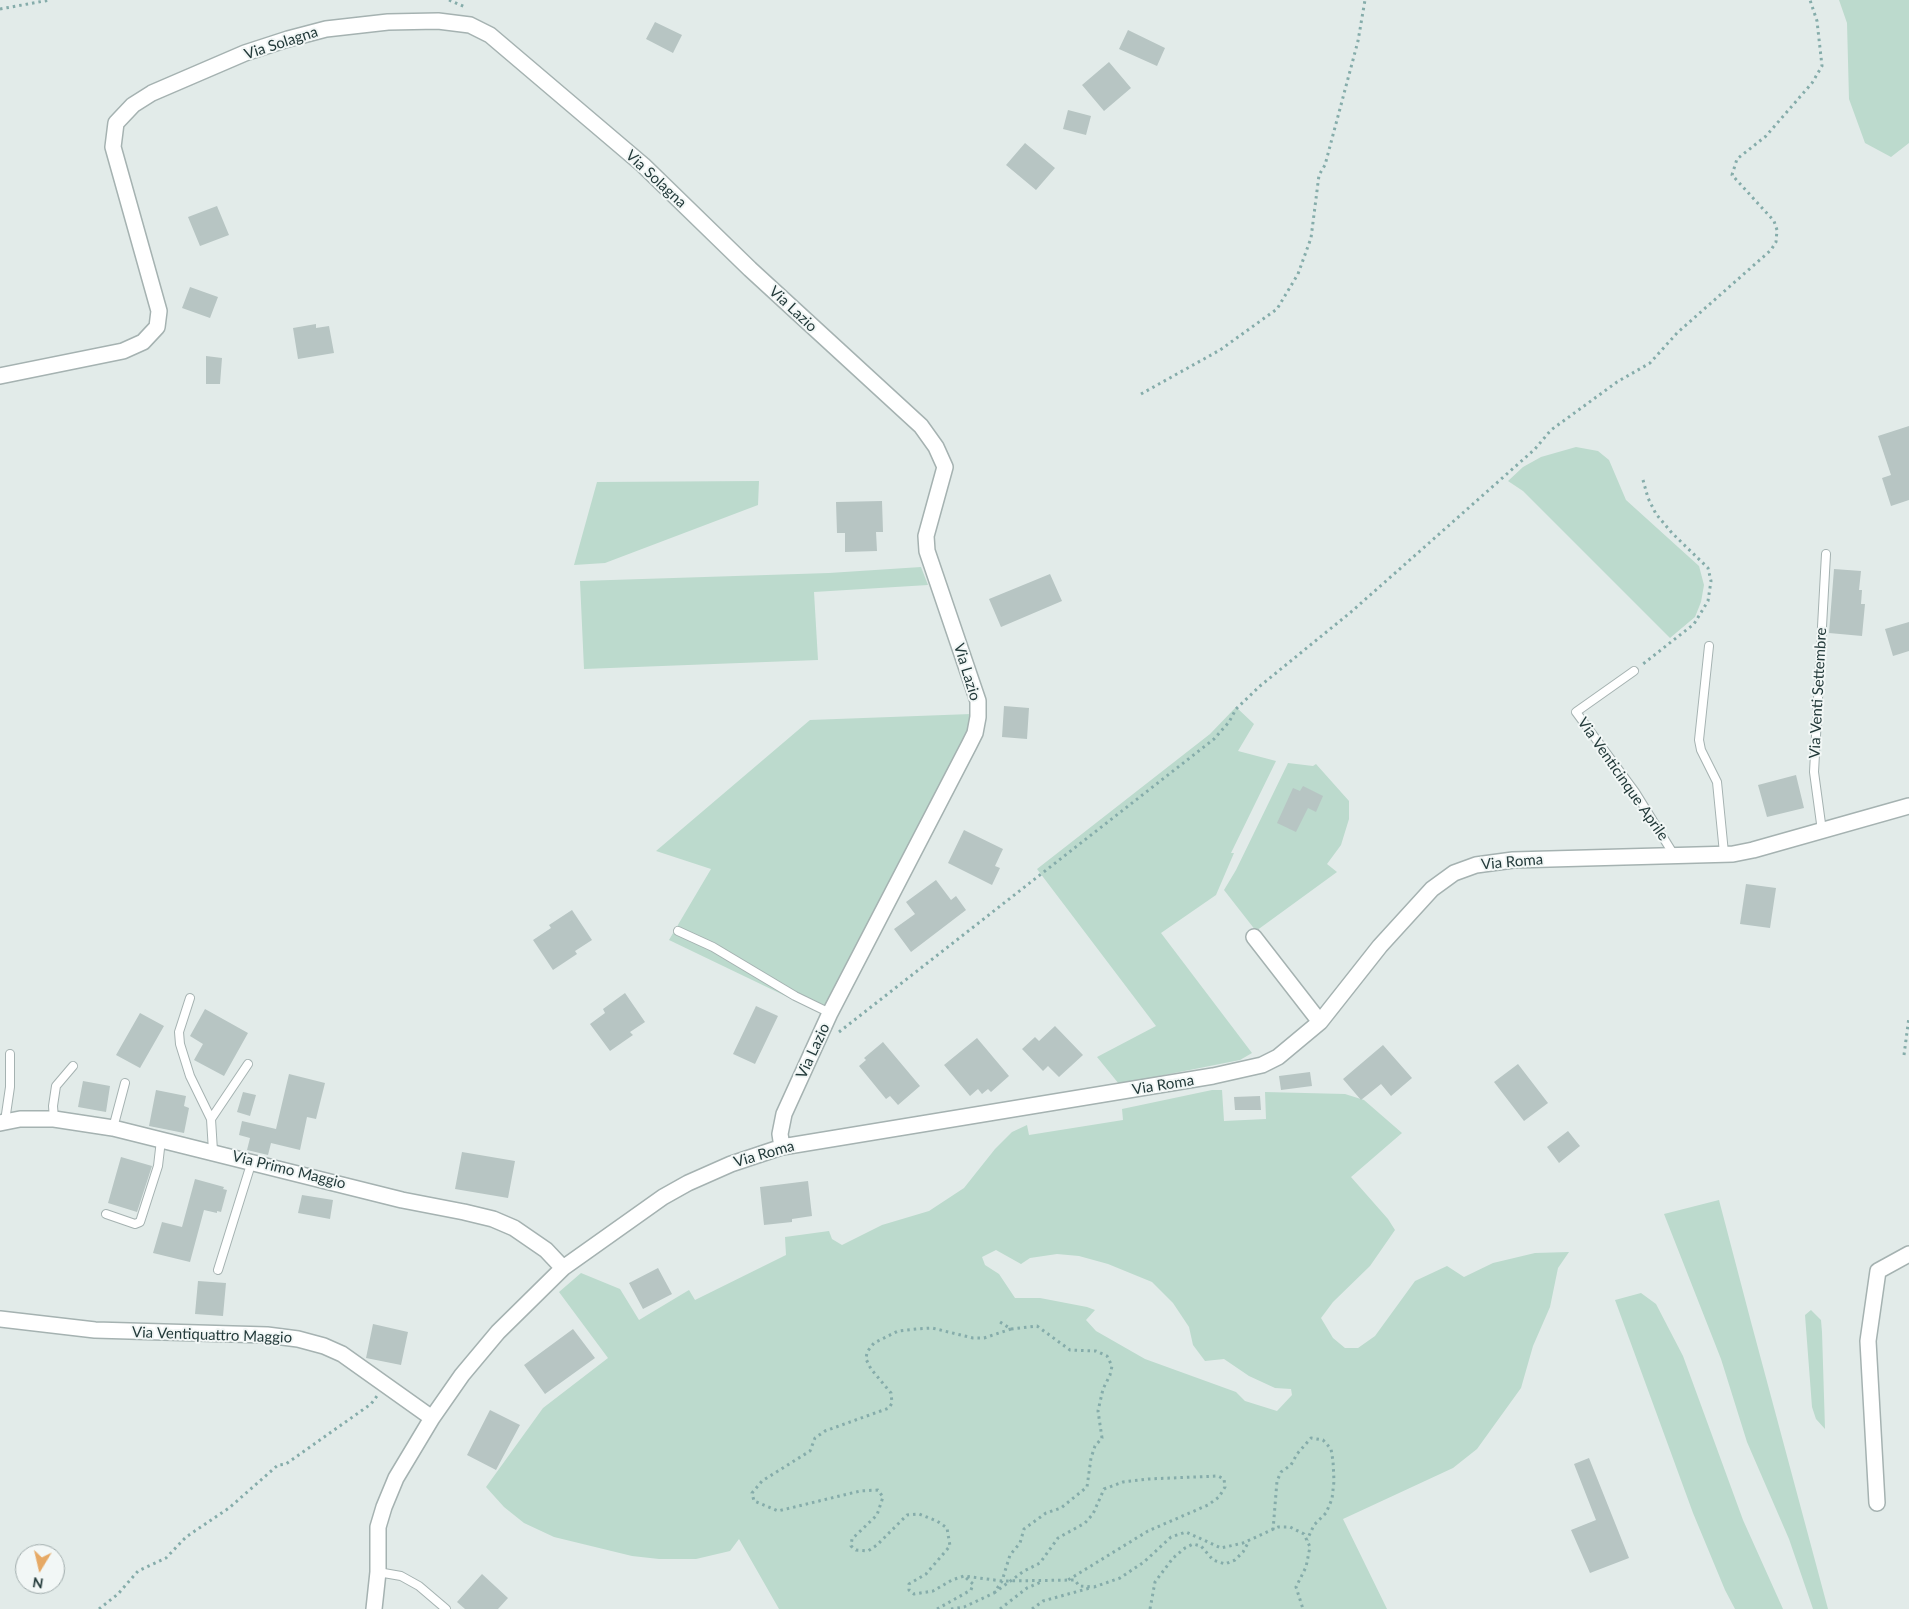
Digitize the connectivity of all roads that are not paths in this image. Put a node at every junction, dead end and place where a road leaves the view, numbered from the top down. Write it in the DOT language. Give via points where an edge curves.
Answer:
graph roads {
  1 [pos="750,270"];
  2 [pos="0,376"];
  3 [pos="1826,554"];
  4 [pos="1709,646"];
  5 [pos="1634,671"];
  6 [pos="1909,806"];
  7 [pos="1822,831"];
  8 [pos="1724,853"];
  9 [pos="1674,855"];
  10 [pos="678,930"];
  11 [pos="1254,937"];
  12 [pos="190,998"];
  13 [pos="830,1013"];
  14 [pos="1320,1022"];
  15 [pos="10,1054"];
  16 [pos="248,1064"];
  17 [pos="73,1066"];
  18 [pos="125,1083"];
  19 [pos="54,1118"];
  20 [pos="211,1118"];
  21 [pos="2,1122"];
  22 [pos="113,1128"];
  23 [pos="161,1140"];
  24 [pos="782,1147"];
  25 [pos="213,1151"];
  26 [pos="252,1161"];
  27 [pos="106,1214"];
  28 [pos="1909,1254"];
  29 [pos="563,1268"];
  30 [pos="218,1270"];
  31 [pos="0,1320"];
  32 [pos="432,1418"];
  33 [pos="1877,1503"];
  34 [pos="378,1572"];
  35 [pos="374,1609"];
  36 [pos="446,1609"];
  1 -- 2 [label="street, Via Solagna" via="643,165 481,29 470,24 438,21 388,22 326,29 220,64 152,93 120,117 116,123 113,147 159,310 157,327 143,342 123,351"];
  1 -- 13 [label="street, Via Lazio" via="921,426 936,447 945,467 926,536 927,551 978,701 975,733"];
  3 -- 7 [label="lane, Via Venti Settembre" via="1814,772"];
  4 -- 8 [label="lane" via="1699,740 1717,782"];
  5 -- 9 [label="lane, Via Venticinque Aprile" via="1576,712 1635,792"];
  6 -- 7 [label="street, Via Roma"];
  7 -- 8 [label="street, Via Roma" via="1753,850"];
  8 -- 9 [label="street, Via Roma"];
  9 -- 14 [label="street, Via Roma" via="1500,861 1454,873 1419,902"];
  10 -- 13 [label="lane"];
  11 -- 14 [label="street"];
  12 -- 20 [label="lane" via="179,1032 180,1044 190,1076"];
  13 -- 24 [label="street, Via Lazio" via="784,1114 780,1134"];
  14 -- 24 [label="street, Via Roma" via="1278,1057 1247,1070"];
  15 -- 21 [label="lane" via="10,1086"];
  16 -- 20 [label="lane"];
  17 -- 19 [label="lane" via="56,1086"];
  18 -- 22 [label="lane"];
  19 -- 21 [label="street, Via Primo Maggio"];
  19 -- 22 [label="street, Via Primo Maggio"];
  20 -- 25 [label="lane"];
  22 -- 23 [label="street, Via Primo Maggio"];
  23 -- 25 [label="street, Via Primo Maggio"];
  23 -- 27 [label="lane" via="158,1166 140,1222 135,1224"];
  24 -- 29 [label="street, Via Roma" via="731,1164 662,1197"];
  25 -- 26 [label="street, Via Primo Maggio"];
  26 -- 29 [label="street, Via Primo Maggio" via="402,1200 493,1219 514,1228 546,1250"];
  26 -- 30 [label="lane"];
  28 -- 33 [label="street" via="1878,1271 1868,1341"];
  29 -- 32 [label="street, Via Roma" via="476,1355"];
  31 -- 32 [label="street, Via Ventiquattro Maggio" via="95,1330 298,1338 342,1354"];
  32 -- 34 [label="street, Via Roma" via="396,1478 384,1507 378,1527"];
  34 -- 35 [label="street, Via Roma"];
  34 -- 36 [label="lane" via="401,1576"];
}
